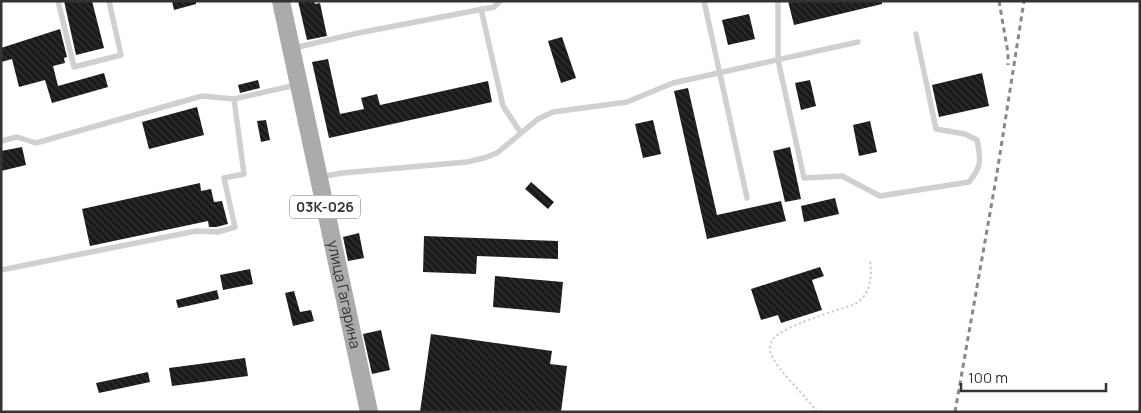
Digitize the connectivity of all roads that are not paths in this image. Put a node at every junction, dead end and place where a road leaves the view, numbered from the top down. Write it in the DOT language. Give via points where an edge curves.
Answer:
graph roads {
  1 [pos="58,1"];
  2 [pos="109,1"];
  3 [pos="281,1"];
  4 [pos="500,1"];
  5 [pos="704,1"];
  6 [pos="778,1"];
  7 [pos="482,9"];
  8 [pos="916,34"];
  9 [pos="858,42"];
  10 [pos="292,48"];
  11 [pos="778,60"];
  12 [pos="719,73"];
  13 [pos="298,84"];
  14 [pos="234,99"];
  15 [pos="521,133"];
  16 [pos="1,141"];
  17 [pos="319,178"];
  18 [pos="747,198"];
  19 [pos="1,270"];
  20 [pos="369,412"];
  1 -- 2 [label="lane" via="74,67 121,55"];
  3 -- 10 [label="main road, улица Гагарина / 03К-026"];
  4 -- 7 [label="lane" via="494,7"];
  5 -- 12 [label="lane"];
  6 -- 11 [label="lane"];
  7 -- 10 [label="lane"];
  7 -- 15 [label="lane" via="503,106"];
  8 -- 11 [label="lane" via="936,129 965,134 977,140 978,170 969,182 880,196 842,176 804,178"];
  9 -- 11 [label="lane"];
  10 -- 13 [label="main road, улица Гагарина / 03К-026"];
  11 -- 12 [label="lane"];
  12 -- 15 [label="lane" via="674,83 627,102 553,112 538,118"];
  12 -- 18 [label="lane"];
  13 -- 14 [label="lane"];
  13 -- 17 [label="main road, улица Гагарина / 03К-026"];
  14 -- 16 [label="lane" via="202,96 36,143 17,137"];
  14 -- 19 [label="lane" via="244,174 224,178 235,227 218,232 196,231"];
  15 -- 17 [label="lane" via="497,153 467,162"];
  17 -- 20 [label="main road, улица Гагарина / 03К-026"];
}
